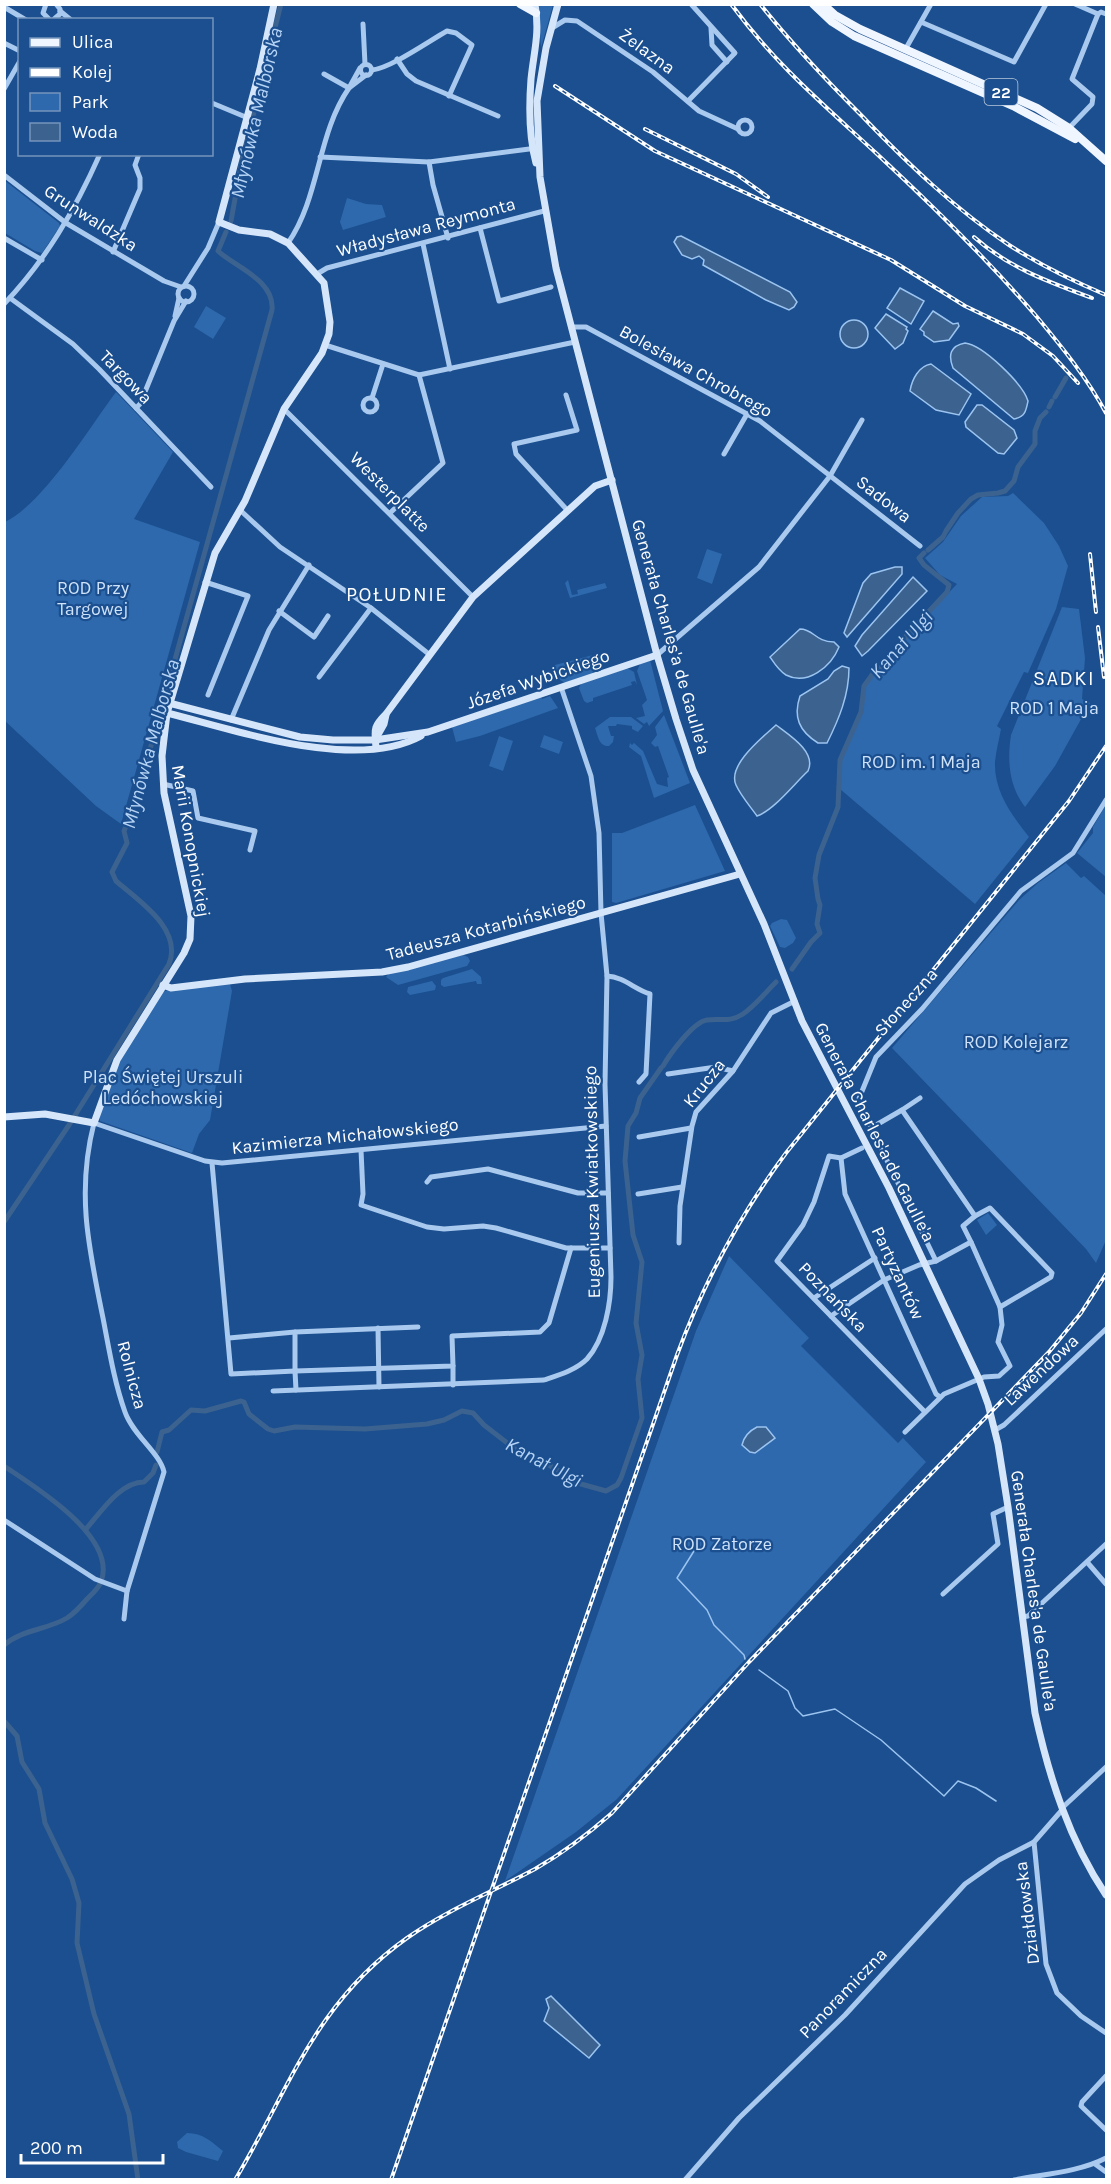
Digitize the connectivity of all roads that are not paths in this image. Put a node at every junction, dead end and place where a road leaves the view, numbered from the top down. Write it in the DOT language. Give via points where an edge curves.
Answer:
graph roads {
  1 [pos="46,4"];
  2 [pos="274,4"];
  3 [pos="520,4"];
  4 [pos="535,4"];
  5 [pos="558,4"];
  6 [pos="691,4"];
  7 [pos="813,4"];
  8 [pos="823,4"];
  9 [pos="930,4"];
  10 [pos="1046,4"];
  11 [pos="1075,4"];
  12 [pos="58,6"];
  13 [pos="4,7"];
  14 [pos="536,14"];
  15 [pos="1098,14"];
  16 [pos="1107,14"];
  17 [pos="42,16"];
  18 [pos="23,18"];
  19 [pos="69,18"];
  20 [pos="921,22"];
  21 [pos="363,24"];
  22 [pos="552,28"];
  23 [pos="711,28"];
  24 [pos="4,43"];
  25 [pos="18,50"];
  26 [pos="903,53"];
  27 [pos="397,59"];
  28 [pos="727,62"];
  29 [pos="18,64"];
  30 [pos="363,66"];
  31 [pos="372,70"];
  32 [pos="324,74"];
  33 [pos="366,75"];
  34 [pos="349,88"];
  35 [pos="4,89"];
  36 [pos="449,96"];
  37 [pos="688,101"];
  38 [pos="213,103"];
  39 [pos="498,116"];
  40 [pos="248,118"];
  41 [pos="722,121"];
  42 [pos="740,122"];
  43 [pos="738,129"];
  44 [pos="1069,129"];
  45 [pos="1089,147"];
  46 [pos="536,148"];
  47 [pos="99,156"];
  48 [pos="138,156"];
  49 [pos="320,157"];
  50 [pos="1107,161"];
  51 [pos="429,162"];
  52 [pos="4,175"];
  53 [pos="544,212"];
  54 [pos="219,222"];
  55 [pos="66,223"];
  56 [pos="480,228"];
  57 [pos="448,237"];
  58 [pos="4,238"];
  59 [pos="288,243"];
  60 [pos="423,244"];
  61 [pos="113,252"];
  62 [pos="42,260"];
  63 [pos="195,271"];
  64 [pos="317,274"];
  65 [pos="164,281"];
  66 [pos="183,287"];
  67 [pos="551,287"];
  68 [pos="192,289"];
  69 [pos="179,296"];
  70 [pos="10,298"];
  71 [pos="186,301"];
  72 [pos="4,304"];
  73 [pos="174,321"];
  74 [pos="571,327"];
  75 [pos="575,342"];
  76 [pos="325,345"];
  77 [pos="383,364"];
  78 [pos="450,369"];
  79 [pos="419,375"];
  80 [pos="566,394"];
  81 [pos="372,398"];
  82 [pos="136,408"];
  83 [pos="284,409"];
  84 [pos="747,414"];
  85 [pos="862,420"];
  86 [pos="724,454"];
  87 [pos="830,476"];
  88 [pos="612,480"];
  89 [pos="211,487"];
  90 [pos="240,510"];
  91 [pos="568,511"];
  92 [pos="390,513"];
  93 [pos="920,546"];
  94 [pos="309,565"];
  95 [pos="205,582"];
  96 [pos="473,597"];
  97 [pos="371,608"];
  98 [pos="279,611"];
  99 [pos="328,616"];
  100 [pos="429,655"];
  101 [pos="657,655"];
  102 [pos="319,677"];
  103 [pos="561,687"];
  104 [pos="208,695"];
  105 [pos="169,704"];
  106 [pos="167,712"];
  107 [pos="231,720"];
  108 [pos="376,744"];
  109 [pos="163,784"];
  110 [pos="1107,800"];
  111 [pos="250,850"];
  112 [pos="740,873"];
  113 [pos="601,913"];
  114 [pos="607,976"];
  115 [pos="163,985"];
  116 [pos="795,1002"];
  117 [pos="733,1071"];
  118 [pos="668,1074"];
  119 [pos="639,1082"];
  120 [pos="920,1098"];
  121 [pos="902,1110"];
  122 [pos="4,1117"];
  123 [pos="94,1123"];
  124 [pos="606,1126"];
  125 [pos="692,1128"];
  126 [pos="871,1128"];
  127 [pos="639,1137"];
  128 [pos="862,1148"];
  129 [pos="361,1150"];
  130 [pos="841,1158"];
  131 [pos="212,1162"];
  132 [pos="427,1182"];
  133 [pos="682,1187"];
  134 [pos="608,1193"];
  135 [pos="638,1194"];
  136 [pos="975,1216"];
  137 [pos="971,1242"];
  138 [pos="680,1243"];
  139 [pos="571,1248"];
  140 [pos="610,1248"];
  141 [pos="874,1258"];
  142 [pos="936,1261"];
  143 [pos="926,1264"];
  144 [pos="884,1280"];
  145 [pos="814,1298"];
  146 [pos="1000,1307"];
  147 [pos="831,1316"];
  148 [pos="418,1327"];
  149 [pos="378,1328"];
  150 [pos="1107,1329"];
  151 [pos="295,1332"];
  152 [pos="229,1338"];
  153 [pos="453,1366"];
  154 [pos="378,1368"];
  155 [pos="296,1371"];
  156 [pos="979,1379"];
  157 [pos="453,1384"];
  158 [pos="379,1387"];
  159 [pos="296,1390"];
  160 [pos="273,1391"];
  161 [pos="940,1397"];
  162 [pos="925,1412"];
  163 [pos="995,1430"];
  164 [pos="905,1432"];
  165 [pos="1008,1507"];
  166 [pos="4,1520"];
  167 [pos="1107,1544"];
  168 [pos="1087,1562"];
  169 [pos="1107,1584"];
  170 [pos="127,1591"];
  171 [pos="943,1594"];
  172 [pos="1022,1617"];
  173 [pos="124,1619"];
  174 [pos="1107,1767"];
  175 [pos="1062,1809"];
  176 [pos="1034,1842"];
  177 [pos="1107,1895"];
  178 [pos="1107,2033"];
  179 [pos="1107,2076"];
  180 [pos="1107,2130"];
  181 [pos="1107,2158"];
  182 [pos="1095,2164"];
  183 [pos="1107,2172"];
  184 [pos="1021,2179"];
  185 [pos="685,2180"];
  186 [pos="1014,2180"];
  1 -- 17 [label="street"];
  2 -- 40 [label="street"];
  3 -- 14 [label="main road"];
  4 -- 14 [label="street"];
  5 -- 22 [label="street"];
  6 -- 23 [label="street"];
  7 -- 26 [label="main road, 22" via="842,29"];
  8 -- 26 [label="main road, 22" via="845,22"];
  9 -- 20 [label="street"];
  10 -- 20 [label="street" via="1014,62"];
  11 -- 15 [label="street"];
  12 -- 19 [label="street"];
  13 -- 18 [label="street"];
  14 -- 46 [label="street" via="538,37 531,79"];
  15 -- 16 [label="street"];
  15 -- 44 [label="street" via="1072,79 1093,97 1092,104"];
  20 -- 26 [label="street"];
  21 -- 30 [label="street"];
  22 -- 37 [label="street, Żelazna" via="571,20 599,35 654,72"];
  22 -- 46 [label="street" via="539,81"];
  23 -- 28 [label="street" via="712,45"];
  23 -- 28 [label="street" via="735,53"];
  24 -- 25 [label="street"];
  26 -- 44 [label="main road, 22" via="1031,105"];
  26 -- 45 [label="main road, 22" via="1035,116"];
  27 -- 31 [label="street"];
  27 -- 36 [label="street" via="416,81"];
  27 -- 36 [label="street" via="447,31 456,33 472,45"];
  28 -- 37 [label="street"];
  29 -- 35 [label="street"];
  30 -- 31 [label="street"];
  30 -- 33 [label="street" via="362,74"];
  30 -- 34 [label="street"];
  31 -- 33 [label="street"];
  32 -- 34 [label="street"];
  33 -- 34 [label="street"];
  34 -- 49 [label="street"];
  36 -- 39 [label="street"];
  37 -- 41 [label="street, Żelazna" via="699,111"];
  38 -- 40 [label="street"];
  40 -- 54 [label="street"];
  41 -- 42 [label="street, Żelazna"];
  41 -- 43 [label="street, Żelazna"];
  42 -- 43 [label="street"];
  42 -- 43 [label="street" via="749,121 752,129 745,134"];
  44 -- 45 [label="main road, 22"];
  45 -- 50 [label="main road, 22"];
  46 -- 51 [label="street"];
  46 -- 53 [label="street, Generała Charles'a de Gaulle'a"];
  47 -- 55 [label="street"];
  48 -- 61 [label="street" via="135,165 140,189"];
  49 -- 51 [label="street"];
  49 -- 59 [label="street" via="305,210"];
  51 -- 57 [label="street"];
  52 -- 55 [label="street, Grunwaldzka"];
  53 -- 56 [label="street, Władysława Reymonta"];
  53 -- 74 [label="street, Generała Charles'a de Gaulle'a"];
  54 -- 59 [label="street, Marii Konopnickiej" via="239,230 270,234"];
  54 -- 63 [label="street"];
  55 -- 61 [label="street, Grunwaldzka"];
  55 -- 62 [label="street"];
  56 -- 57 [label="street, Władysława Reymonta"];
  56 -- 67 [label="street" via="499,301"];
  57 -- 60 [label="street, Władysława Reymonta"];
  58 -- 62 [label="street"];
  59 -- 64 [label="street, Marii Konopnickiej"];
  60 -- 64 [label="street, Władysława Reymonta" via="327,268"];
  60 -- 78 [label="street"];
  61 -- 65 [label="street, Grunwaldzka"];
  62 -- 70 [label="street"];
  63 -- 66 [label="street"];
  63 -- 68 [label="street"];
  64 -- 76 [label="street, Marii Konopnickiej" via="328,299 330,322"];
  65 -- 66 [label="street, Grunwaldzka"];
  65 -- 69 [label="street, Grunwaldzka"];
  66 -- 68 [label="street, Grunwaldzka"];
  66 -- 69 [label="street"];
  68 -- 71 [label="street" via="192,298"];
  69 -- 71 [label="street, Grunwaldzka"];
  69 -- 73 [label="street"];
  70 -- 72 [label="street"];
  70 -- 82 [label="street, Targowa" via="73,344"];
  71 -- 73 [label="street"];
  73 -- 82 [label="street"];
  74 -- 75 [label="street, Generała Charles'a de Gaulle'a"];
  74 -- 84 [label="street, Bolesława Chrobrego" via="586,327"];
  75 -- 78 [label="street"];
  75 -- 88 [label="street, Generała Charles'a de Gaulle'a"];
  76 -- 77 [label="street"];
  76 -- 83 [label="street, Marii Konopnickiej"];
  77 -- 79 [label="street"];
  77 -- 81 [label="street"];
  78 -- 79 [label="street"];
  79 -- 92 [label="street" via="442,465"];
  80 -- 91 [label="street" via="577,430 514,444 516,454"];
  82 -- 89 [label="street, Targowa"];
  83 -- 90 [label="street, Marii Konopnickiej"];
  83 -- 92 [label="street, Westerplatte"];
  84 -- 86 [label="street"];
  84 -- 87 [label="street, Bolesława Chrobrego"];
  85 -- 87 [label="street"];
  87 -- 93 [label="street, Sadowa"];
  87 -- 101 [label="street" via="759,567"];
  88 -- 91 [label="street" via="598,484"];
  88 -- 101 [label="street, Generała Charles'a de Gaulle'a"];
  90 -- 94 [label="street" via="280,546"];
  90 -- 95 [label="street, Marii Konopnickiej" via="217,549"];
  91 -- 96 [label="street"];
  92 -- 96 [label="street, Westerplatte"];
  94 -- 97 [label="street"];
  94 -- 98 [label="street"];
  95 -- 104 [label="street" via="248,596"];
  95 -- 105 [label="street, Marii Konopnickiej"];
  96 -- 100 [label="street"];
  97 -- 100 [label="street"];
  97 -- 102 [label="street"];
  98 -- 99 [label="street" via="314,637"];
  98 -- 107 [label="street"];
  100 -- 108 [label="street" via="378,722"];
  101 -- 103 [label="street, Józefa Wybickiego"];
  101 -- 112 [label="street, Generała Charles'a de Gaulle'a" via="693,770"];
  103 -- 108 [label="street, Józefa Wybickiego" via="429,732"];
  103 -- 113 [label="street, Eugeniusza Kwiatkowskiego" via="595,796"];
  105 -- 106 [label="street, Marii Konopnickiej"];
  105 -- 107 [label="street, Józefa Wybickiego"];
  106 -- 108 [label="street, Józefa Wybickiego" via="298,745 339,749"];
  106 -- 109 [label="street, Marii Konopnickiej"];
  107 -- 108 [label="street, Józefa Wybickiego" via="310,738"];
  109 -- 111 [label="street" via="193,791 198,818 255,831"];
  109 -- 115 [label="street, Marii Konopnickiej" via="191,929 184,953"];
  110 -- 126 [label="street, Słoneczna" via="1073,853 1021,891 922,1009 876,1057 858,1101"];
  112 -- 113 [label="street, Tadeusza Kotarbińskiego"];
  112 -- 116 [label="street, Generała Charles'a de Gaulle'a"];
  113 -- 114 [label="street, Eugeniusza Kwiatkowskiego"];
  113 -- 115 [label="street, Tadeusza Kotarbińskiego" via="382,972 236,980 171,988"];
  114 -- 119 [label="street" via="624,979 650,994 646,1074"];
  114 -- 124 [label="street, Eugeniusza Kwiatkowskiego"];
  115 -- 123 [label="street, Marii Konopnickiej" via="114,1066"];
  116 -- 117 [label="street, Krucza" via="771,1013"];
  116 -- 143 [label="street, Generała Charles'a de Gaulle'a"];
  117 -- 118 [label="street" via="716,1067"];
  117 -- 125 [label="street, Krucza" via="696,1112"];
  120 -- 121 [label="street"];
  121 -- 126 [label="street"];
  121 -- 136 [label="street"];
  122 -- 123 [label="street" via="38,1113"];
  123 -- 131 [label="street, Kazimierza Michałowskiego"];
  123 -- 170 [label="street, Rolnicza" via="85,1180 85,1220 113,1370 129,1422 163,1464 164,1472"];
  124 -- 129 [label="street, Kazimierza Michałowskiego"];
  124 -- 134 [label="street, Eugeniusza Kwiatkowskiego"];
  125 -- 127 [label="street"];
  125 -- 133 [label="street, Krucza"];
  126 -- 142 [label="street, Słoneczna"];
  128 -- 130 [label="street, Poznańska"];
  129 -- 131 [label="street, Kazimierza Michałowskiego"];
  129 -- 139 [label="street" via="361,1204 427,1227 496,1228"];
  130 -- 141 [label="street, Partyzantów" via="845,1194"];
  130 -- 145 [label="street, Poznańska" via="829,1156 803,1225 777,1261"];
  131 -- 152 [label="street"];
  132 -- 134 [label="street" via="431,1177 488,1169 578,1193"];
  133 -- 135 [label="street"];
  133 -- 138 [label="street, Krucza"];
  134 -- 140 [label="street, Eugeniusza Kwiatkowskiego"];
  136 -- 137 [label="street" via="963,1226"];
  136 -- 146 [label="street" via="990,1208 1052,1273"];
  137 -- 142 [label="street"];
  137 -- 146 [label="street"];
  139 -- 140 [label="street"];
  139 -- 153 [label="street" via="546,1328 529,1333 452,1336"];
  140 -- 157 [label="street, Eugeniusza Kwiatkowskiego" via="607,1316 586,1360 544,1380"];
  141 -- 144 [label="street, Partyzantów"];
  141 -- 145 [label="street"];
  142 -- 143 [label="street"];
  143 -- 144 [label="street"];
  143 -- 156 [label="street, Generała Charles'a de Gaulle'a"];
  144 -- 147 [label="street"];
  144 -- 161 [label="street, Partyzantów"];
  145 -- 147 [label="street, Poznańska"];
  146 -- 156 [label="street" via="1002,1325 998,1342 1010,1366 999,1376"];
  147 -- 162 [label="street, Poznańska"];
  148 -- 149 [label="street"];
  149 -- 151 [label="street"];
  149 -- 154 [label="street"];
  150 -- 163 [label="street, Lawendowa"];
  151 -- 152 [label="street"];
  151 -- 155 [label="street"];
  152 -- 155 [label="street" via="231,1374"];
  153 -- 154 [label="street"];
  153 -- 157 [label="street"];
  154 -- 155 [label="street"];
  154 -- 158 [label="street"];
  155 -- 159 [label="street"];
  156 -- 161 [label="street"];
  156 -- 163 [label="street, Generała Charles'a de Gaulle'a"];
  157 -- 158 [label="street, Eugeniusza Kwiatkowskiego"];
  158 -- 159 [label="street, Eugeniusza Kwiatkowskiego"];
  159 -- 160 [label="street, Eugeniusza Kwiatkowskiego"];
  161 -- 162 [label="street"];
  162 -- 164 [label="street"];
  163 -- 165 [label="street, Generała Charles'a de Gaulle'a"];
  165 -- 171 [label="street" via="993,1514 998,1544"];
  165 -- 172 [label="street, Generała Charles'a de Gaulle'a"];
  166 -- 170 [label="street" via="97,1580"];
  167 -- 168 [label="street"];
  168 -- 169 [label="street"];
  168 -- 172 [label="street" via="1028,1616"];
  170 -- 173 [label="street, Rolnicza"];
  172 -- 175 [label="street, Generała Charles'a de Gaulle'a" via="1035,1713"];
  174 -- 175 [label="street, Działdowska"];
  175 -- 176 [label="street, Działdowska"];
  175 -- 177 [label="street, Generała Charles'a de Gaulle'a" via="1092,1874"];
  176 -- 178 [label="street, Działdowska" via="1046,1964 1058,1993 1081,2016"];
  176 -- 185 [label="street, Panoramiczna" via="964,1884 845,2015 739,2118"];
  179 -- 180 [label="street" via="1081,2106"];
  181 -- 182 [label="street"];
  182 -- 183 [label="street"];
  182 -- 184 [label="street"];
  184 -- 186 [label="street"];
}
